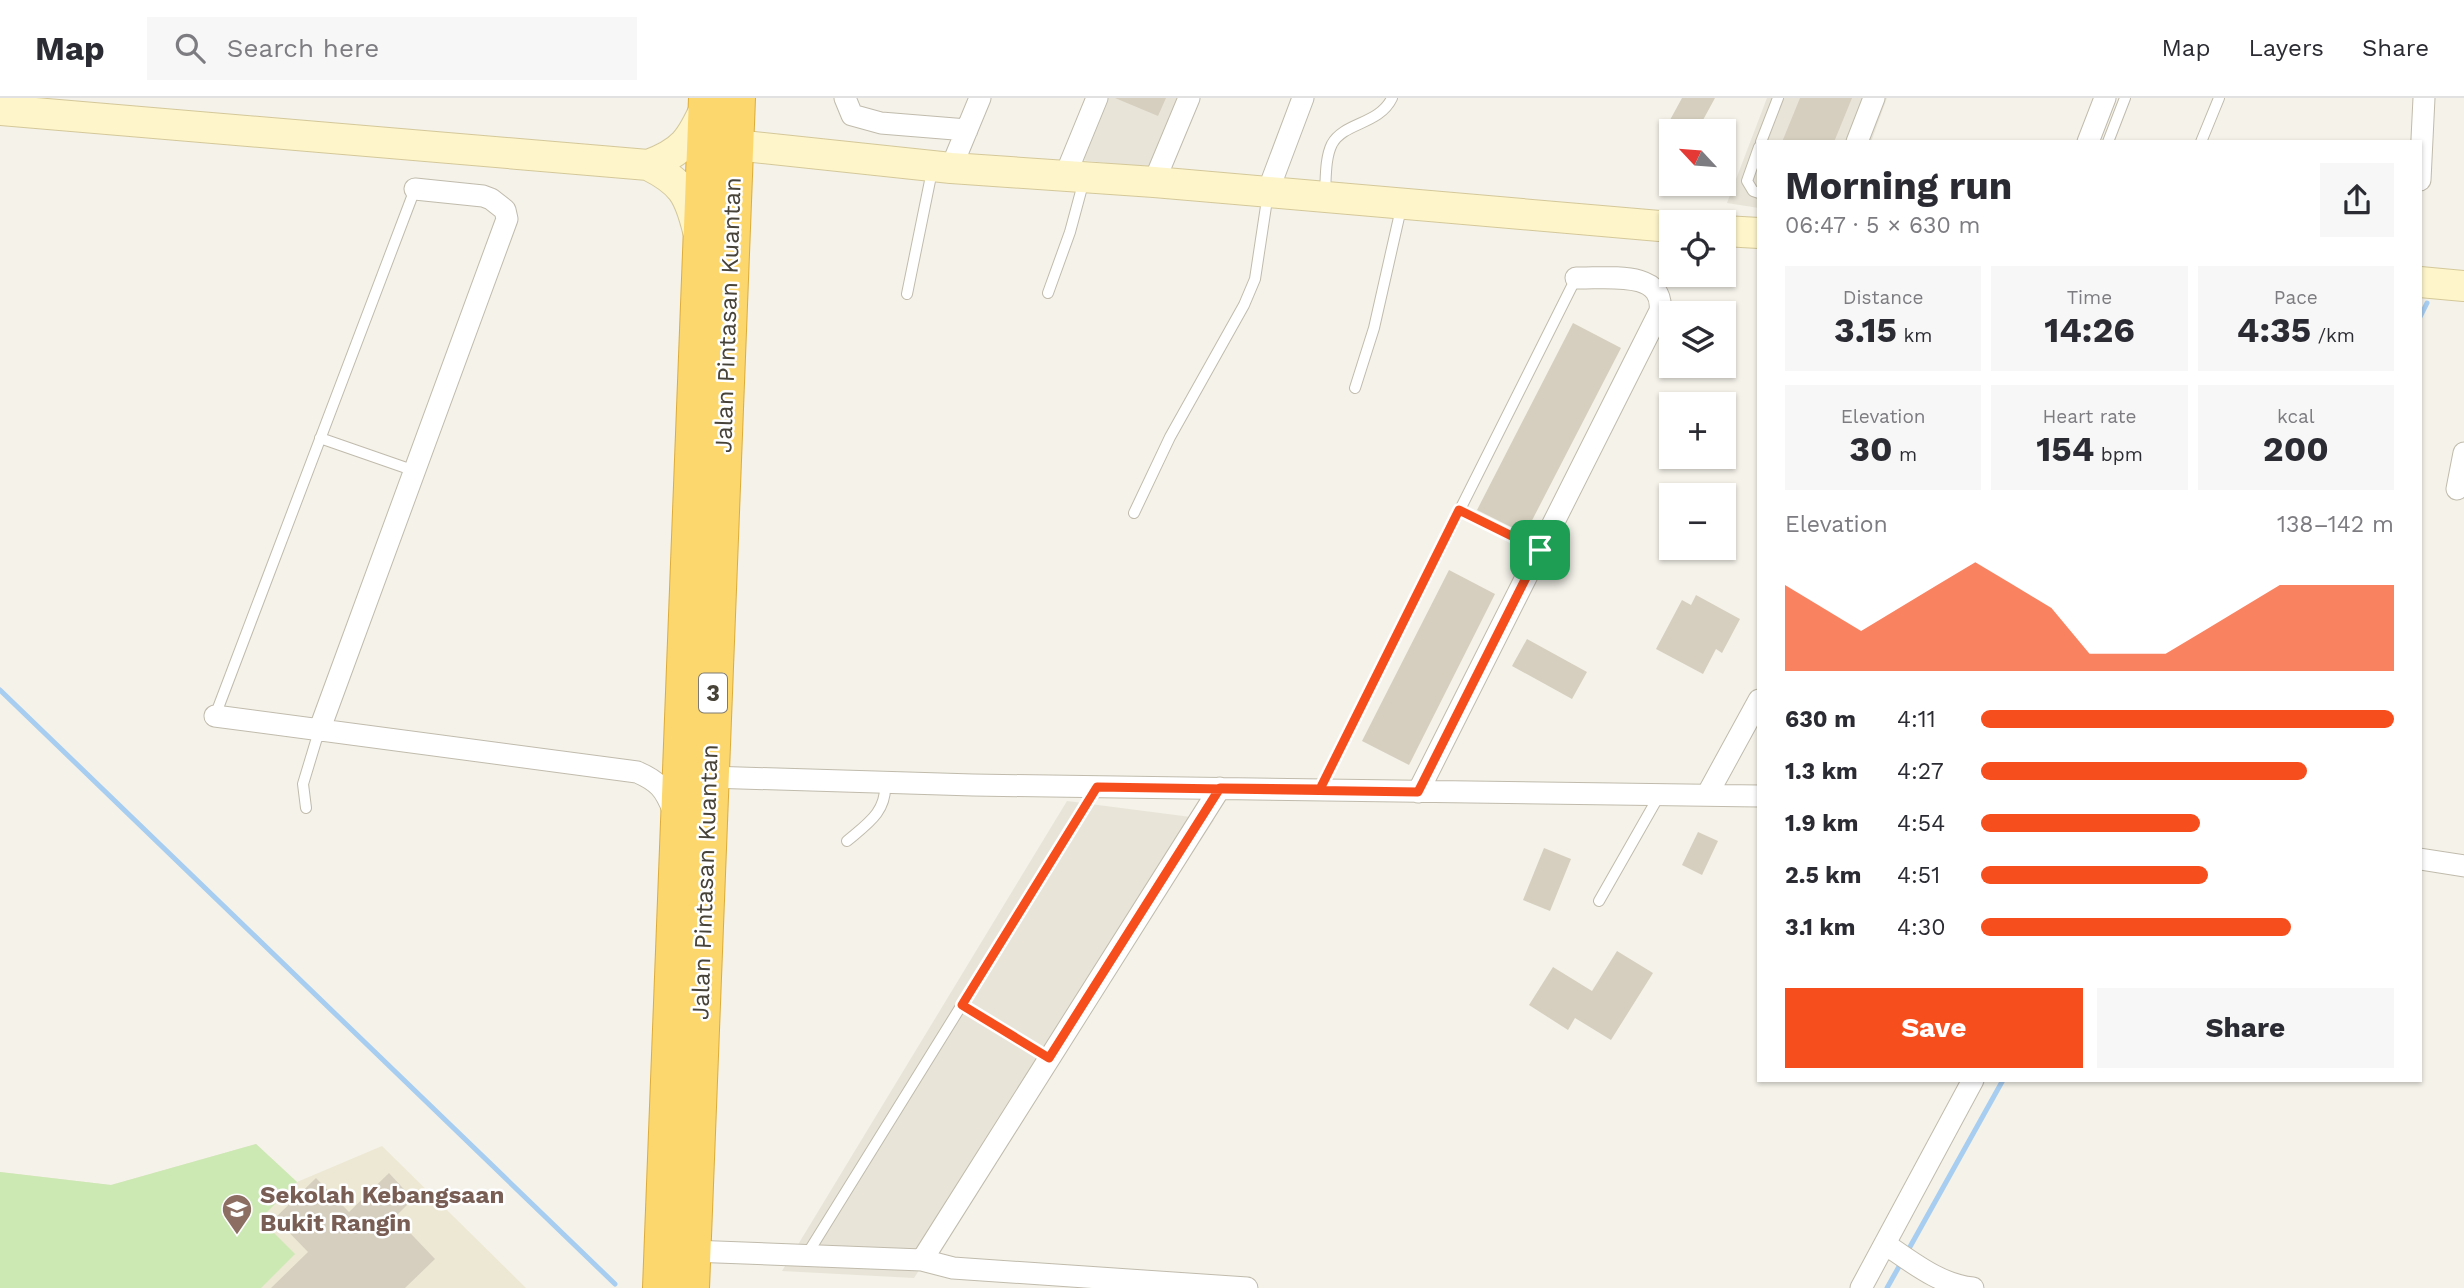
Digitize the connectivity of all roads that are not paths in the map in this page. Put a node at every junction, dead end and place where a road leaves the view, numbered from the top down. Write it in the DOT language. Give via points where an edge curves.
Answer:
graph roads {
  1 [pos="845,98"];
  2 [pos="980,98"];
  3 [pos="1097,98"];
  4 [pos="1189,98"];
  5 [pos="1303,98"];
  6 [pos="1392,98"];
  7 [pos="1778,98"];
  8 [pos="1874,98"];
  9 [pos="2105,98"];
  10 [pos="2125,98"];
  11 [pos="2219,98"];
  12 [pos="2424,98"];
  13 [pos="717,100"];
  14 [pos="0,110"];
  15 [pos="967,130"];
  16 [pos="1762,140"];
  17 [pos="1858,140"];
  18 [pos="2089,140"];
  19 [pos="2109,140"];
  20 [pos="2202,140"];
  21 [pos="2422,140"];
  22 [pos="735,145"];
  23 [pos="1757,153"];
  24 [pos="648,164"];
  25 [pos="942,167"];
  26 [pos="1153,182"];
  27 [pos="1078,184"];
  28 [pos="415,189"];
  29 [pos="1268,191"];
  30 [pos="1757,192"];
  31 [pos="1324,196"];
  32 [pos="1402,203"];
  33 [pos="1659,226"];
  34 [pos="1736,232"];
  35 [pos="1757,233"];
  36 [pos="702,245"];
  37 [pos="1576,278"];
  38 [pos="2422,282"];
  39 [pos="2464,286"];
  40 [pos="1048,293"];
  41 [pos="907,294"];
  42 [pos="1355,388"];
  43 [pos="320,438"];
  44 [pos="2464,453"];
  45 [pos="415,471"];
  46 [pos="2457,489"];
  47 [pos="1459,510"];
  48 [pos="1134,513"];
  49 [pos="1540,550"];
  50 [pos="1757,704"];
  51 [pos="215,716"];
  52 [pos="684,727"];
  53 [pos="319,731"];
  54 [pos="637,772"];
  55 [pos="709,777"];
  56 [pos="885,783"];
  57 [pos="1097,787"];
  58 [pos="1220,788"];
  59 [pos="1320,789"];
  60 [pos="1418,792"];
  61 [pos="1660,794"];
  62 [pos="1707,795"];
  63 [pos="1757,796"];
  64 [pos="306,808"];
  65 [pos="681,828"];
  66 [pos="847,841"];
  67 [pos="2422,859"];
  68 [pos="2464,866"];
  69 [pos="1599,901"];
  70 [pos="962,1005"];
  71 [pos="1049,1058"];
  72 [pos="1972,1082"];
  73 [pos="1885,1244"];
  74 [pos="806,1256"];
  75 [pos="922,1260"];
  76 [pos="691,1270"];
  77 [pos="662,1288"];
  78 [pos="1247,1288"];
  79 [pos="1861,1288"];
  80 [pos="1973,1288"];
  1 -- 15 [label="street" via="852,115 881,123"];
  2 -- 15 [label="street"];
  3 -- 27 [label="street"];
  4 -- 26 [label="street"];
  5 -- 29 [label="street"];
  6 -- 31 [label="lane" via="1371,120 1335,139"];
  7 -- 16 [label="lane"];
  8 -- 17 [label="street"];
  9 -- 18 [label="street"];
  10 -- 19 [label="lane"];
  11 -- 20 [label="lane"];
  12 -- 21 [label="street"];
  13 -- 22 [label="highway, Jalan Pintasan Kuantan / 3"];
  13 -- 24 [label="street" via="678,151"];
  13 -- 36 [label="highway, Jalan Pintasan Kuantan / 3"];
  14 -- 24 [label="street"];
  15 -- 25 [label="street"];
  22 -- 25 [label="street"];
  22 -- 55 [label="highway, Jalan Pintasan Kuantan / 3"];
  23 -- 30 [label="lane" via="1747,181"];
  24 -- 36 [label="street" via="677,181 686,194"];
  25 -- 27 [label="street"];
  25 -- 41 [label="lane"];
  26 -- 27 [label="street"];
  26 -- 29 [label="street"];
  27 -- 40 [label="lane"];
  28 -- 43 [label="lane"];
  28 -- 45 [label="street" via="492,199 505,210 507,219"];
  29 -- 31 [label="street"];
  29 -- 48 [label="lane" via="1255,279"];
  31 -- 32 [label="street"];
  32 -- 33 [label="street"];
  32 -- 42 [label="lane" via="1374,328"];
  34 -- 35 [label="street"];
  36 -- 52 [label="highway, Jalan Pintasan Kuantan / 3"];
  37 -- 47 [label="lane"];
  37 -- 49 [label="street" via="1653,285 1659,292 1660,311"];
  38 -- 39 [label="street"];
  43 -- 45 [label="lane"];
  43 -- 51 [label="lane"];
  44 -- 46 [label="street"];
  45 -- 53 [label="street"];
  47 -- 49 [label="lane"];
  47 -- 59 [label="lane"];
  49 -- 60 [label="street"];
  50 -- 62 [label="street"];
  51 -- 53 [label="street"];
  52 -- 54 [label="street" via="665,760"];
  52 -- 65 [label="highway, Jalan Pintasan Kuantan / 3"];
  53 -- 54 [label="street"];
  53 -- 64 [label="lane" via="303,784"];
  54 -- 65 [label="street" via="665,790"];
  55 -- 56 [label="street"];
  55 -- 76 [label="highway, Jalan Pintasan Kuantan / 3"];
  56 -- 57 [label="street"];
  56 -- 66 [label="lane" via="886,797 879,813"];
  57 -- 58 [label="street"];
  57 -- 70 [label="lane"];
  58 -- 59 [label="street"];
  58 -- 71 [label="street"];
  59 -- 60 [label="street"];
  60 -- 61 [label="street"];
  61 -- 62 [label="street"];
  61 -- 69 [label="lane"];
  62 -- 63 [label="street"];
  65 -- 77 [label="highway, Jalan Pintasan Kuantan / 3"];
  67 -- 68 [label="street"];
  70 -- 71 [label="lane"];
  70 -- 74 [label="lane"];
  71 -- 75 [label="street"];
  72 -- 73 [label="street"];
  73 -- 79 [label="street"];
  73 -- 80 [label="street" via="1929,1273"];
  74 -- 75 [label="street"];
  74 -- 76 [label="street"];
  75 -- 78 [label="street" via="953,1268"];
}
